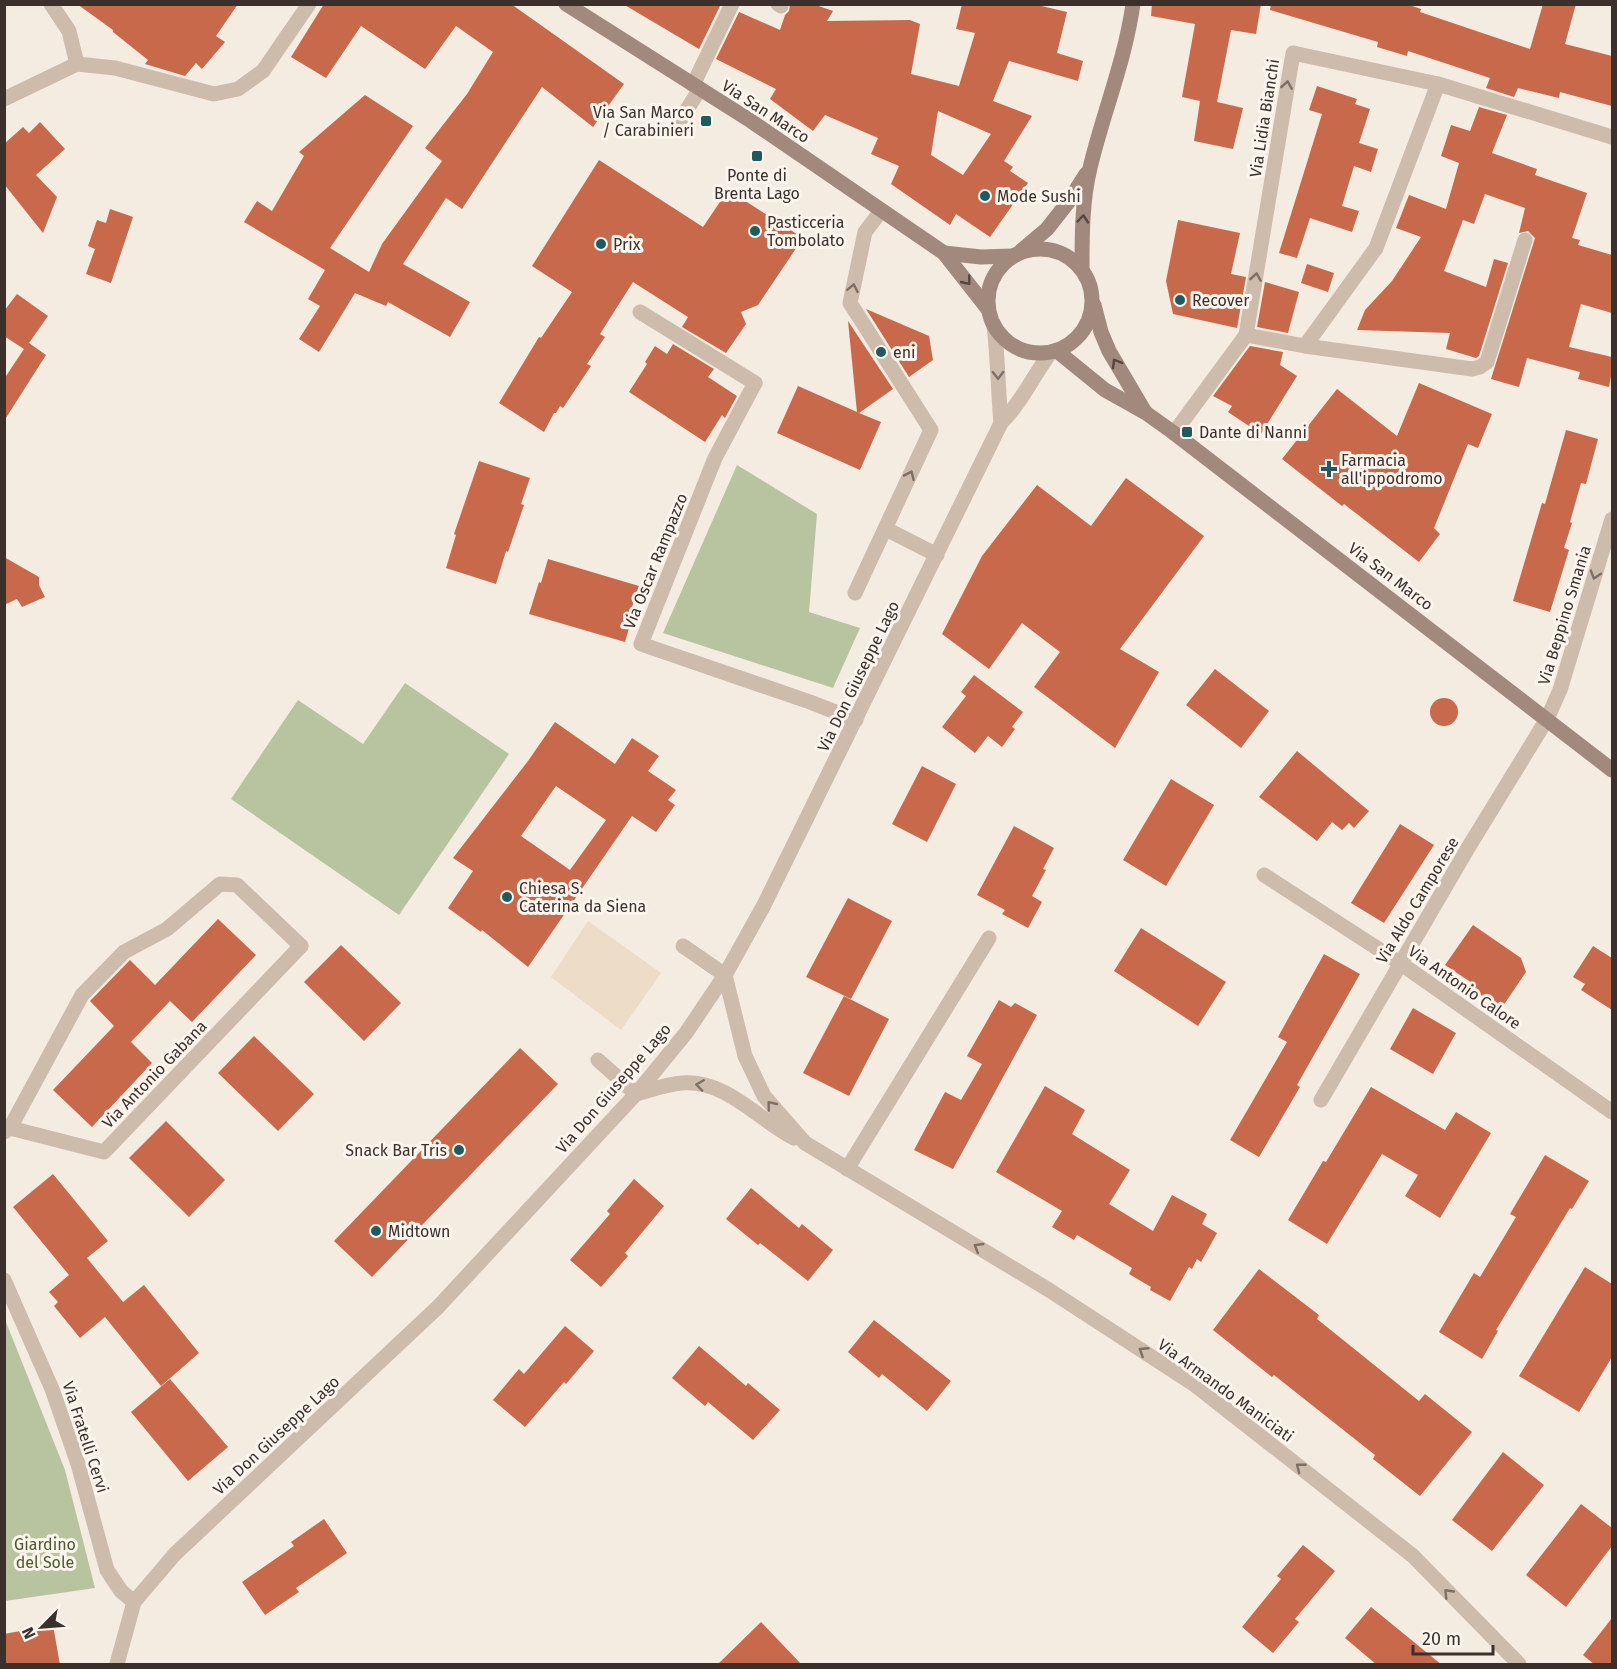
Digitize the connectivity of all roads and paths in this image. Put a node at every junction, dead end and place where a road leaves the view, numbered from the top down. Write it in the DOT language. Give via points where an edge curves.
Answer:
graph roads {
  1 [pos="51,4"];
  2 [pos="309,4"];
  3 [pos="566,4"];
  4 [pos="732,4"];
  5 [pos="1133,4"];
  6 [pos="77,64"];
  7 [pos="1438,84"];
  8 [pos="696,87"];
  9 [pos="4,99"];
  10 [pos="677,125"];
  11 [pos="1612,137"];
  12 [pos="1089,169"];
  13 [pos="881,211"];
  14 [pos="1525,240"];
  15 [pos="944,254"];
  16 [pos="1016,254"];
  17 [pos="1082,269"];
  18 [pos="1093,299"];
  19 [pos="988,309"];
  20 [pos="640,312"];
  21 [pos="994,326"];
  22 [pos="1246,335"];
  23 [pos="1305,346"];
  24 [pos="1054,351"];
  25 [pos="1146,413"];
  26 [pos="1002,423"];
  27 [pos="1174,433"];
  28 [pos="1612,519"];
  29 [pos="886,529"];
  30 [pos="938,555"];
  31 [pos="855,593"];
  32 [pos="1547,719"];
  33 [pos="856,720"];
  34 [pos="1612,770"];
  35 [pos="1264,875"];
  36 [pos="989,938"];
  37 [pos="683,946"];
  38 [pos="1400,963"];
  39 [pos="725,975"];
  40 [pos="598,1060"];
  41 [pos="636,1094"];
  42 [pos="1321,1100"];
  43 [pos="1612,1112"];
  44 [pos="7,1130"];
  45 [pos="805,1143"];
  46 [pos="847,1169"];
  47 [pos="4,1280"];
  48 [pos="134,1602"];
  49 [pos="117,1665"];
  50 [pos="1519,1665"];
  1 -- 6 [label="street" via="69,31"];
  2 -- 6 [label="street" via="263,71 238,89 214,94 115,68"];
  3 -- 8 [label="main road, Via San Marco"];
  4 -- 8 [label="street"];
  5 -- 12 [label="main road" via="1128,39"];
  6 -- 9 [label="street"];
  7 -- 11 [label="street, Via Lidia Bianchi"];
  22 -- 7 [label="street, Via Lidia Bianchi, one-way" via="1293,53"];
  7 -- 23 [label="street" via="1376,249"];
  8 -- 10 [label="street"];
  8 -- 13 [label="main road, Via San Marco"];
  12 -- 16 [label="main road" via="1047,229"];
  17 -- 12 [label="main road, one-way"];
  13 -- 15 [label="main road, Via San Marco"];
  29 -- 13 [label="street, one-way" via="931,430 850,303 865,232"];
  14 -- 23 [label="street" via="1487,362 1480,367"];
  15 -- 16 [label="main road, Via San Marco"];
  15 -- 19 [label="main road, Via San Marco, one-way"];
  16 -- 17 [label="main road" via="1047,248 1072,259"];
  16 -- 19 [label="main road" via="1000,266 992,279"];
  17 -- 18 [label="main road"];
  18 -- 24 [label="main road" via="1092,312 1083,330 1069,345"];
  25 -- 18 [label="main road, Via San Marco, one-way" via="1105,341"];
  19 -- 21 [label="main road"];
  20 -- 33 [label="street, Via Oscar Rampazzo" via="755,383 715,458 641,644"];
  21 -- 24 [label="main road" via="1018,348 1034,353"];
  21 -- 26 [label="street, one-way"];
  22 -- 23 [label="street"];
  22 -- 27 [label="street, Via Lidia Bianchi"];
  24 -- 25 [label="main road, Via San Marco" via="1105,390"];
  24 -- 26 [label="street, Via Don Giuseppe Lago"];
  25 -- 27 [label="main road, Via San Marco"];
  26 -- 30 [label="street, Via Don Giuseppe Lago"];
  27 -- 32 [label="main road, Via San Marco"];
  28 -- 32 [label="street, Via Beppino Smania, one-way" via="1560,690"];
  29 -- 30 [label="street"];
  29 -- 31 [label="street"];
  30 -- 33 [label="street, Via Don Giuseppe Lago"];
  32 -- 34 [label="main road, Via San Marco"];
  32 -- 38 [label="street, Via Aldo Camporese"];
  33 -- 39 [label="street, Via Don Giuseppe Lago"];
  35 -- 38 [label="street, Via Antonio Calore"];
  36 -- 46 [label="street"];
  37 -- 39 [label="street"];
  38 -- 42 [label="street, Via Aldo Camporese"];
  38 -- 43 [label="street, Via Antonio Calore"];
  39 -- 41 [label="street, Via Don Giuseppe Lago" via="686,1033"];
  45 -- 39 [label="street, Via Armando Maniciati, one-way" via="764,1096 745,1056"];
  40 -- 41 [label="street"];
  45 -- 41 [label="street, Via Armando Maniciati, one-way" via="776,1128 738,1099 708,1085 683,1083"];
  41 -- 48 [label="street, Via Don Giuseppe Lago" via="438,1307 175,1554"];
  44 -- 44 [label="street, Via Antonio Gabana" via="104,1152 302,946 237,885 220,884 167,930 124,952 82,995"];
  45 -- 46 [label="street, Via Armando Maniciati"];
  50 -- 46 [label="street, Via Armando Maniciati, one-way" via="1413,1556 1195,1385 1049,1290"];
  47 -- 48 [label="street, Via Fratelli Cervi" via="52,1389 78,1464 107,1570"];
  48 -- 49 [label="street"];
}
